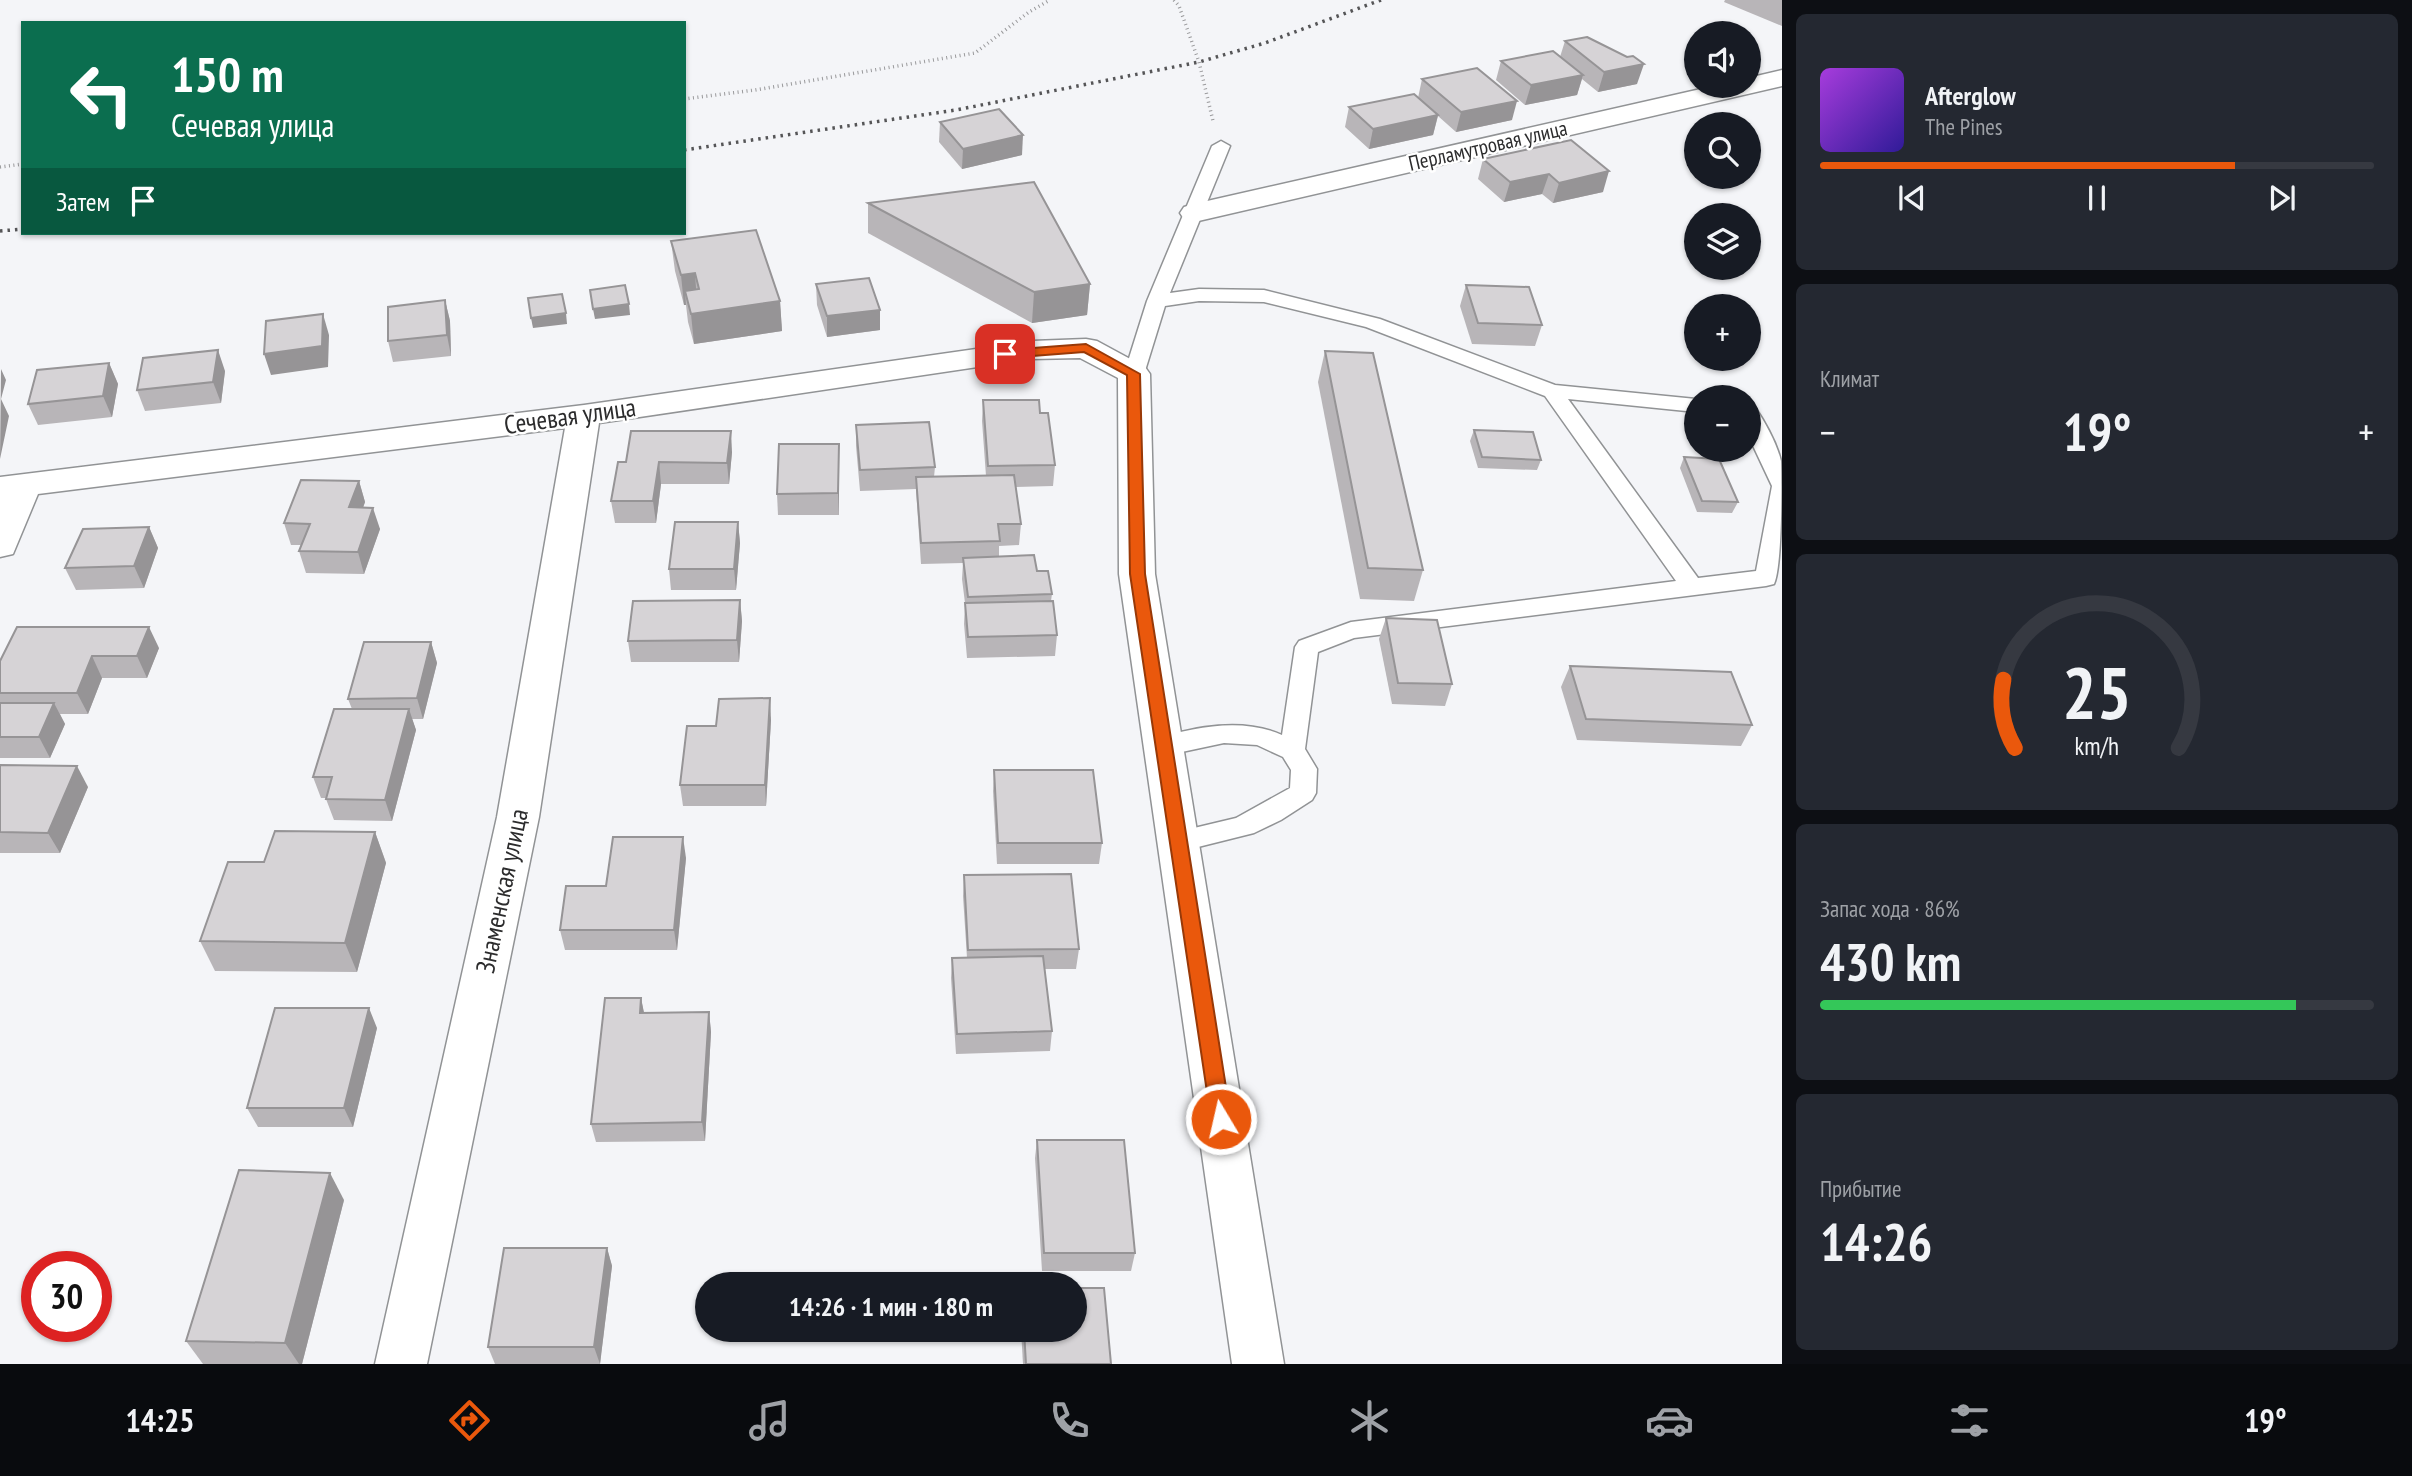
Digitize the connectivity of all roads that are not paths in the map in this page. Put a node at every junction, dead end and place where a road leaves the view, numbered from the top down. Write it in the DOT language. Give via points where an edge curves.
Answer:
graph roads {
  1 [pos="1782,78"];
  2 [pos="1221,146"];
  3 [pos="1194,213"];
  4 [pos="1157,301"];
  5 [pos="1134,374"];
  6 [pos="1552,391"];
  7 [pos="1684,405"];
  8 [pos="584,415"];
  9 [pos="1761,441"];
  10 [pos="13,486"];
  11 [pos="1782,487"];
  12 [pos="0,545"];
  13 [pos="1692,587"];
  14 [pos="1163,746"];
  15 [pos="1292,750"];
  16 [pos="1178,841"];
  17 [pos="401,1364"];
  18 [pos="1258,1364"];
  1 -- 3 [label="street, Перламутровая улица"];
  2 -- 3 [label="lane"];
  3 -- 4 [label="lane"];
  4 -- 5 [label="lane"];
  4 -- 6 [label="lane" via="1199,295 1264,296 1373,323"];
  5 -- 8 [label="street, Сечевая улица" via="1086,348 1032,350"];
  5 -- 14 [label="street" via="1137,574"];
  6 -- 7 [label="lane"];
  6 -- 13 [label="lane"];
  8 -- 10 [label="street, Сечевая улица"];
  8 -- 17 [label="street, Знаменская улица" via="518,817"];
  9 -- 11 [label="lane"];
  10 -- 12 [label="street"];
  11 -- 13 [label="lane" via="1766,578"];
  13 -- 15 [label="lane" via="1351,630 1307,647"];
  14 -- 15 [label="lane" via="1224,734 1260,736"];
  14 -- 16 [label="street"];
  15 -- 16 [label="lane" via="1304,769 1303,793 1268,817 1230,832"];
  16 -- 18 [label="street"];
}
